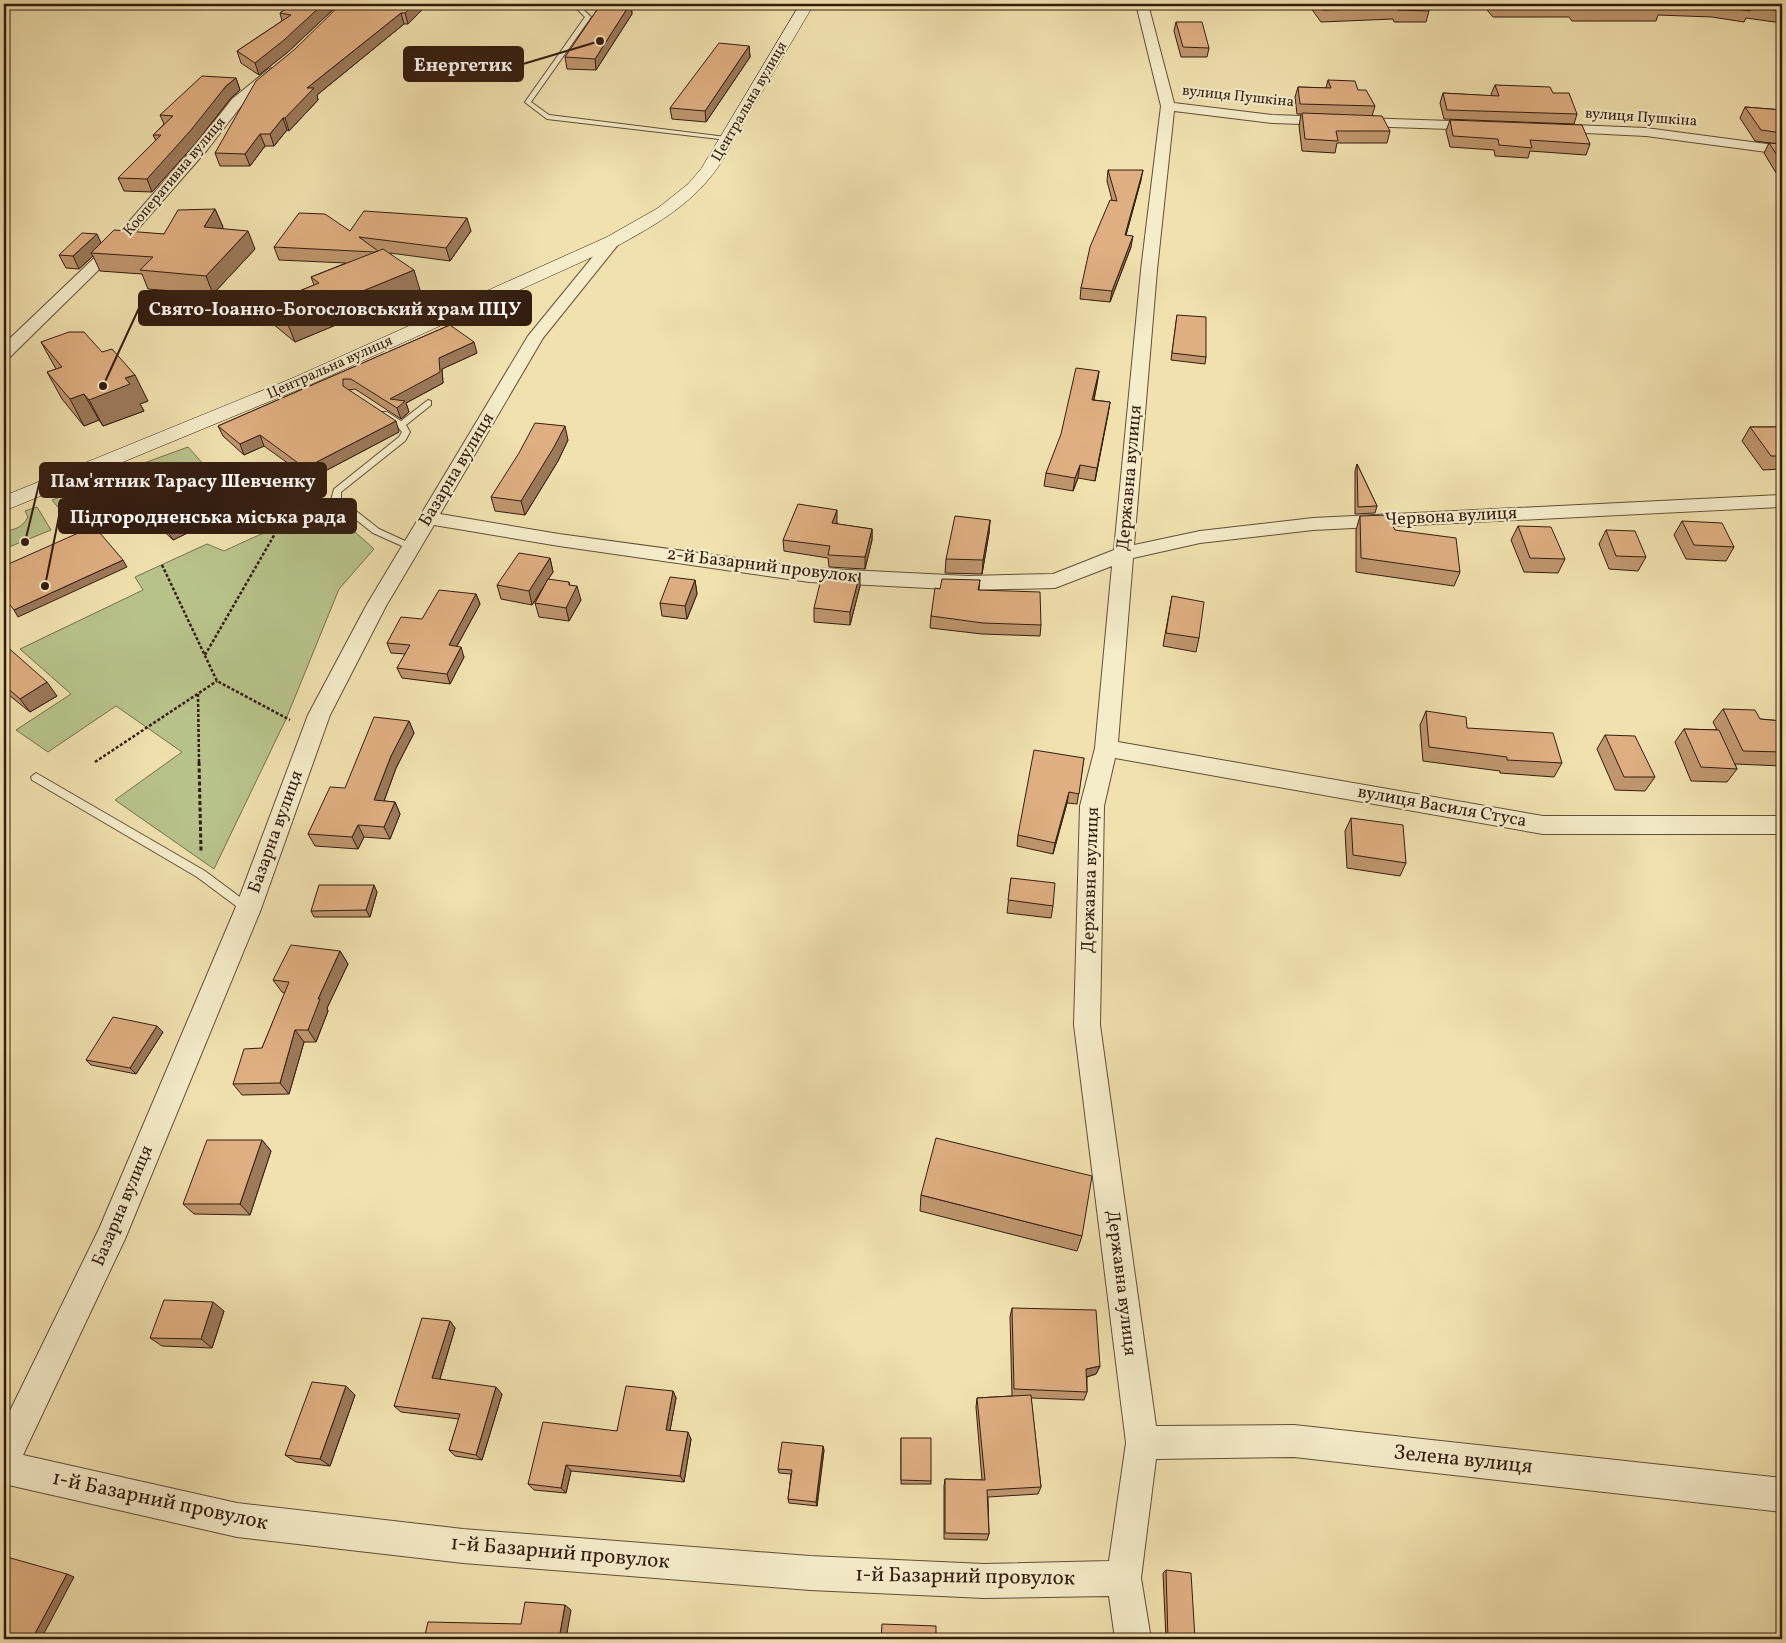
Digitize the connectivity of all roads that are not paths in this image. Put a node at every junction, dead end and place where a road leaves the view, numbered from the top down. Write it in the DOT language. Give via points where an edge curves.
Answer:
graph roads {
  1 [pos="575,4"];
  2 [pos="807,4"];
  3 [pos="1142,4"];
  4 [pos="286,62"];
  5 [pos="1168,106"];
  6 [pos="1490,126"];
  7 [pos="1540,128"];
  8 [pos="726,138"];
  9 [pos="1782,150"];
  10 [pos="613,241"];
  11 [pos="4,352"];
  12 [pos="428,403"];
  13 [pos="376,409"];
  14 [pos="401,425"];
  15 [pos="10,498"];
  16 [pos="1782,501"];
  17 [pos="429,518"];
  18 [pos="412,546"];
  19 [pos="1123,554"];
  20 [pos="1106,748"];
  21 [pos="36,777"];
  22 [pos="1782,825"];
  23 [pos="248,909"];
  24 [pos="1142,1443"];
  25 [pos="4,1458"];
  26 [pos="4,1468"];
  27 [pos="1782,1495"];
  28 [pos="1124,1578"];
  29 [pos="1133,1639"];
  1 -- 8 [label="lane" via="588,17 528,102 547,117"];
  2 -- 8 [label="main road, Центральна вулиця"];
  3 -- 5 [label="street, Державна вулиця"];
  4 -- 11 [label="street, Кооперативна вулиця" via="238,102 118,243"];
  5 -- 6 [label="street, вулиця Пушкіна" via="1272,120"];
  5 -- 19 [label="street, Державна вулиця" via="1149,270"];
  7 -- 9 [label="street, вулиця Пушкіна" via="1646,132"];
  8 -- 10 [label="main road, Центральна вулиця" via="717,161 678,201 656,218"];
  10 -- 15 [label="main road, Центральна вулиця" via="300,382"];
  10 -- 17 [label="street, Базарна вулиця" via="536,336"];
  12 -- 14 [label="lane"];
  13 -- 14 [label="lane"];
  14 -- 18 [label="lane" via="406,432 402,439 344,484 337,491 336,500 376,531"];
  16 -- 19 [label="street, Червона вулиця" via="1313,524 1200,537"];
  17 -- 18 [label="street, Базарна вулиця"];
  17 -- 19 [label="street, 2-й Базарний провулок" via="809,575 968,583 1055,581"];
  18 -- 23 [label="street, Базарна вулиця" via="376,606 315,726"];
  19 -- 20 [label="street, Державна вулиця"];
  20 -- 22 [label="street, вулиця Василя Стуса" via="1543,825"];
  20 -- 24 [label="street, Державна вулиця" via="1092,806 1087,1025"];
  21 -- 23 [label="lane" via="201,874"];
  23 -- 25 [label="street, Базарна вулиця" via="110,1239"];
  24 -- 27 [label="street, Зелена вулиця" via="1294,1441"];
  24 -- 28 [label="street, Державна вулиця"];
  26 -- 28 [label="street, 1-й Базарний провулок" via="237,1520 463,1546 810,1573 984,1581"];
  28 -- 29 [label="street, Державна вулиця"];
}
